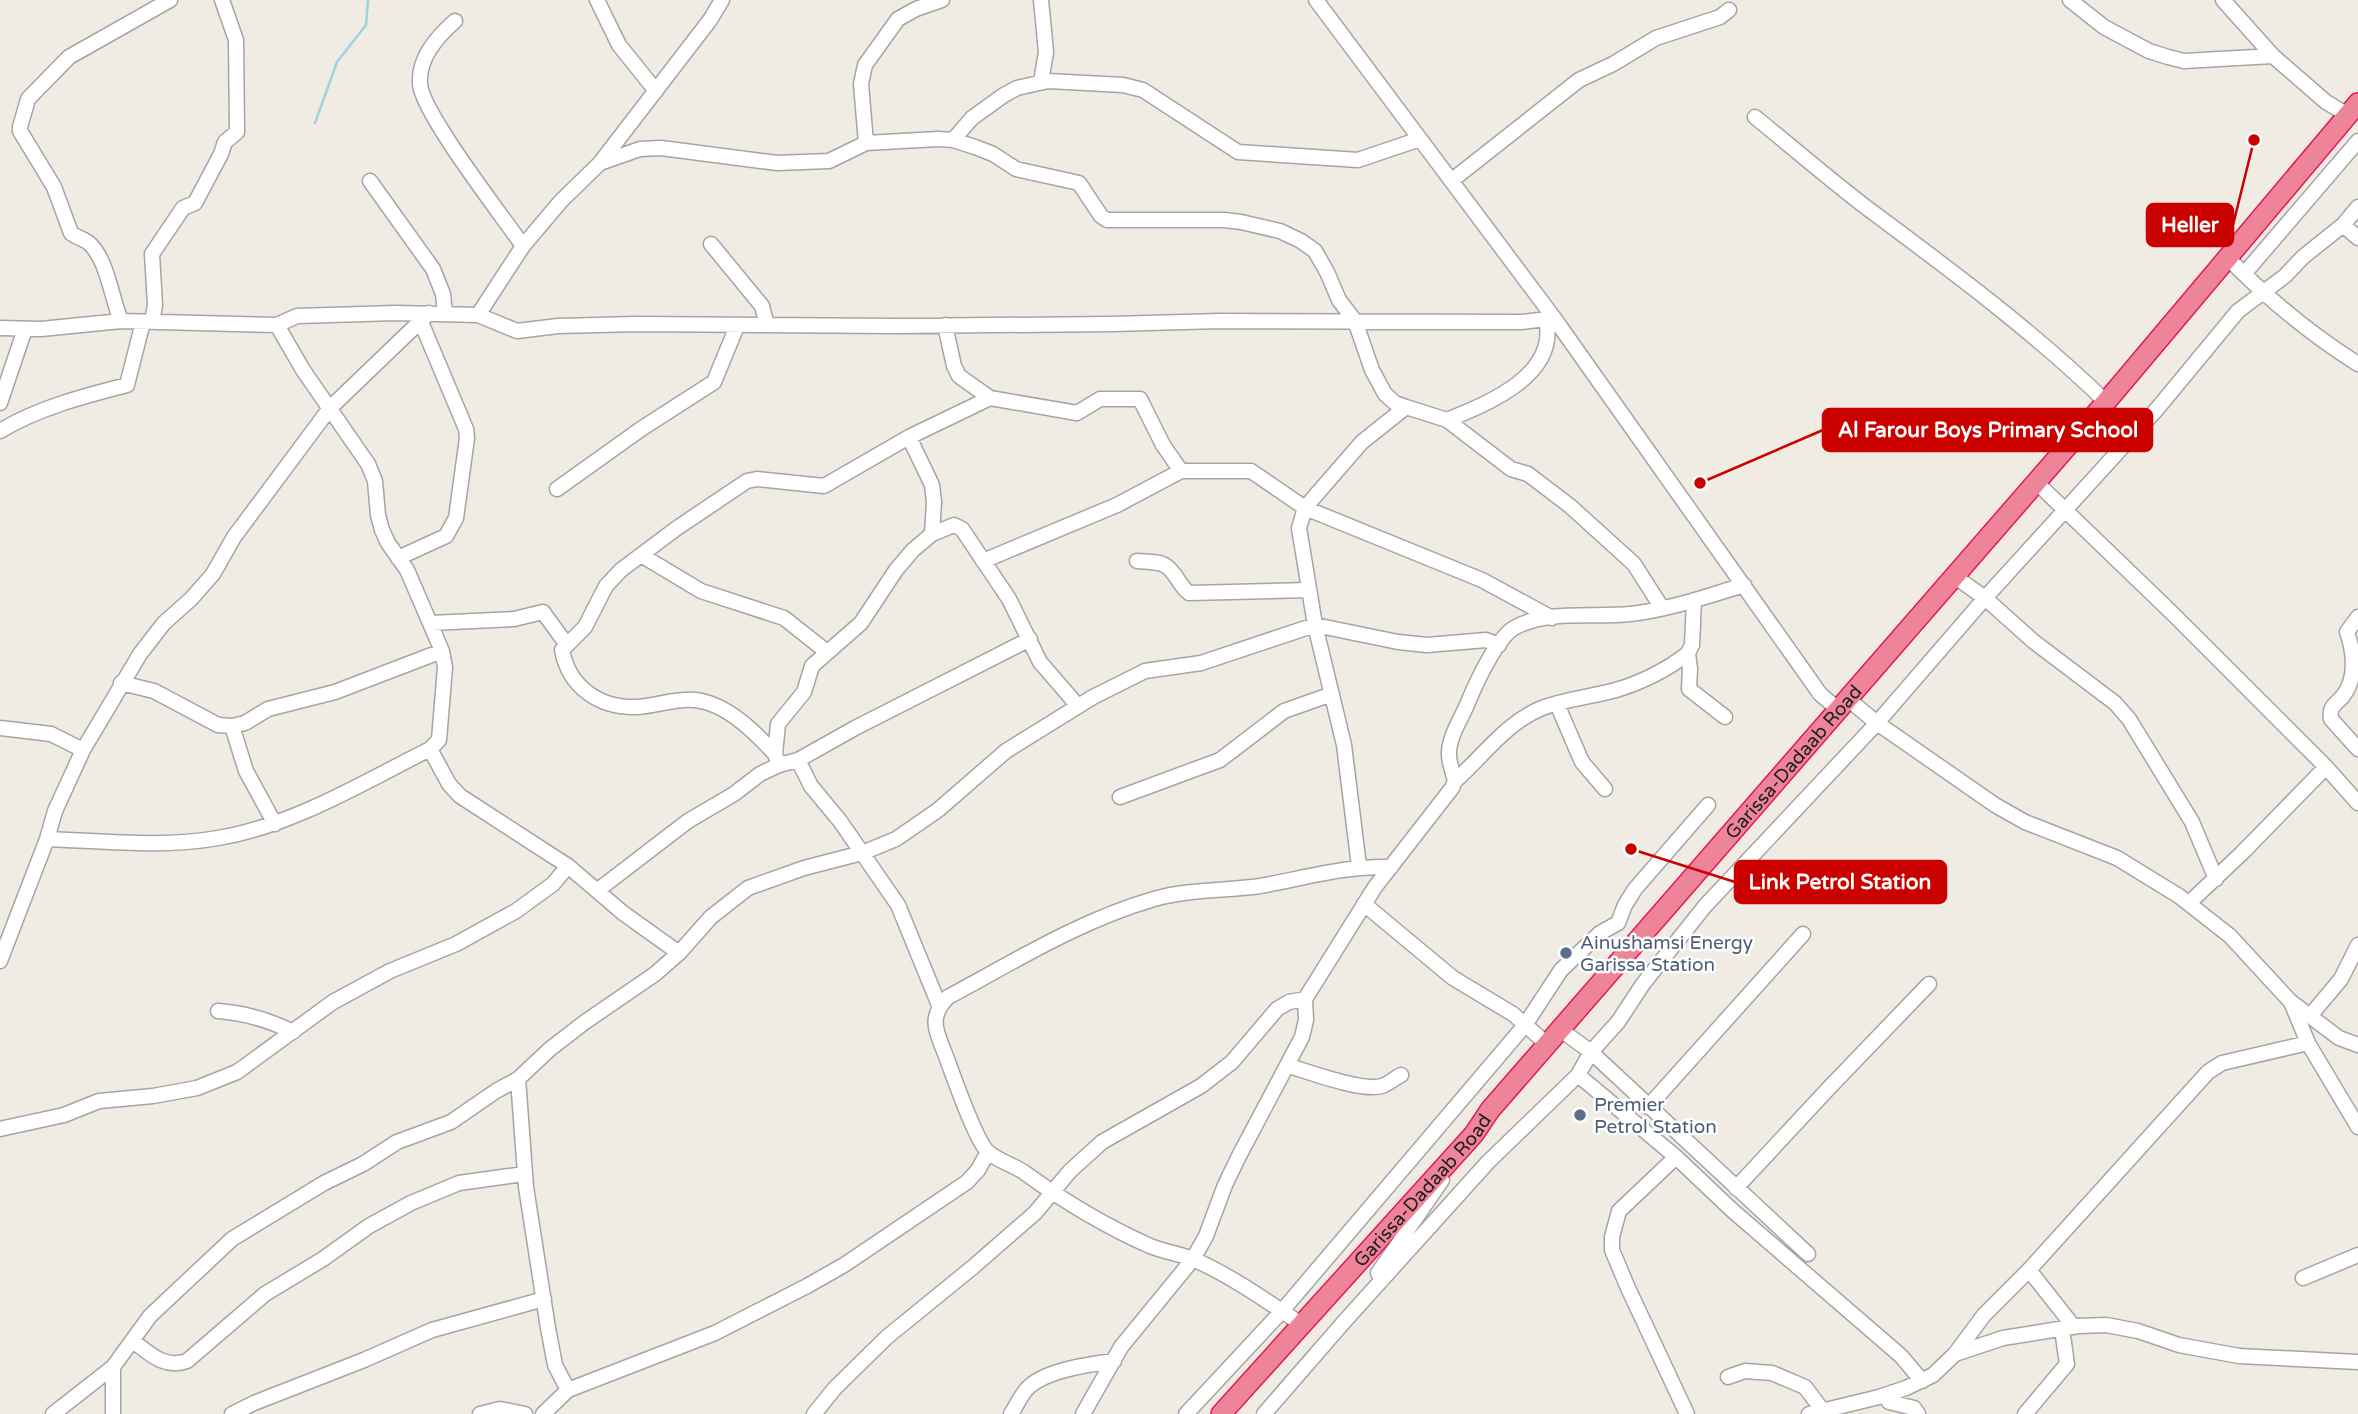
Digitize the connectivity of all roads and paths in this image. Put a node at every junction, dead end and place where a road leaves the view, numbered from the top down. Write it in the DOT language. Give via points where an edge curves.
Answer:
graph roads {
  1 [pos="170,0"];
  2 [pos="222,0"];
  3 [pos="597,0"];
  4 [pos="722,0"];
  5 [pos="942,0"];
  6 [pos="1041,0"];
  7 [pos="1316,0"];
  8 [pos="2070,0"];
  9 [pos="2223,0"];
  10 [pos="1729,10"];
  11 [pos="455,22"];
  12 [pos="2273,57"];
  13 [pos="1041,82"];
  14 [pos="656,91"];
  15 [pos="2353,109"];
  16 [pos="1755,117"];
  17 [pos="1420,139"];
  18 [pos="953,140"];
  19 [pos="2358,141"];
  20 [pos="866,143"];
  21 [pos="600,163"];
  22 [pos="370,181"];
  23 [pos="1451,181"];
  24 [pos="2358,206"];
  25 [pos="2343,225"];
  26 [pos="2358,237"];
  27 [pos="711,244"];
  28 [pos="523,246"];
  29 [pos="2227,257"];
  30 [pos="2244,274"];
  31 [pos="2264,291"];
  32 [pos="445,314"];
  33 [pos="478,315"];
  34 [pos="0,316"];
  35 [pos="425,318"];
  36 [pos="1550,318"];
  37 [pos="121,321"];
  38 [pos="1355,321"];
  39 [pos="148,322"];
  40 [pos="277,325"];
  41 [pos="767,325"];
  42 [pos="945,325"];
  43 [pos="737,326"];
  44 [pos="12,329"];
  45 [pos="2358,364"];
  46 [pos="990,398"];
  47 [pos="2106,402"];
  48 [pos="0,403"];
  49 [pos="1406,407"];
  50 [pos="330,408"];
  51 [pos="1447,420"];
  52 [pos="0,431"];
  53 [pos="909,437"];
  54 [pos="1181,471"];
  55 [pos="2036,482"];
  56 [pos="557,489"];
  57 [pos="1305,508"];
  58 [pos="2066,509"];
  59 [pos="932,534"];
  60 [pos="641,555"];
  61 [pos="398,558"];
  62 [pos="983,561"];
  63 [pos="1137,561"];
  64 [pos="1955,576"];
  65 [pos="1744,585"];
  66 [pos="1308,590"];
  67 [pos="1984,598"];
  68 [pos="1694,600"];
  69 [pos="1662,608"];
  70 [pos="2358,617"];
  71 [pos="1552,618"];
  72 [pos="431,623"];
  73 [pos="1315,625"];
  74 [pos="1030,639"];
  75 [pos="567,645"];
  76 [pos="1499,645"];
  77 [pos="442,651"];
  78 [pos="827,652"];
  79 [pos="1688,653"];
  80 [pos="121,683"];
  81 [pos="1332,694"];
  82 [pos="1557,704"];
  83 [pos="1844,705"];
  84 [pos="1078,706"];
  85 [pos="1725,717"];
  86 [pos="1877,723"];
  87 [pos="232,726"];
  88 [pos="0,728"];
  89 [pos="430,749"];
  90 [pos="2358,749"];
  91 [pos="83,750"];
  92 [pos="777,759"];
  93 [pos="798,760"];
  94 [pos="2326,767"];
  95 [pos="1455,780"];
  96 [pos="1605,789"];
  97 [pos="1120,797"];
  98 [pos="2358,803"];
  99 [pos="1708,805"];
  100 [pos="275,824"];
  101 [pos="47,839"];
  102 [pos="862,853"];
  103 [pos="568,866"];
  104 [pos="1359,866"];
  105 [pos="1391,867"];
  106 [pos="2216,879"];
  107 [pos="598,890"];
  108 [pos="2189,903"];
  109 [pos="1364,904"];
  110 [pos="1803,934"];
  111 [pos="2358,946"];
  112 [pos="679,953"];
  113 [pos="0,961"];
  114 [pos="1929,984"];
  115 [pos="1305,999"];
  116 [pos="2290,1001"];
  117 [pos="939,1005"];
  118 [pos="218,1011"];
  119 [pos="2309,1016"];
  120 [pos="1525,1025"];
  121 [pos="293,1032"];
  122 [pos="1555,1037"];
  123 [pos="2308,1043"];
  124 [pos="2358,1045"];
  125 [pos="1591,1052"];
  126 [pos="1289,1066"];
  127 [pos="1401,1074"];
  128 [pos="1578,1075"];
  129 [pos="518,1079"];
  130 [pos="1648,1107"];
  131 [pos="2358,1128"];
  132 [pos="0,1129"];
  133 [pos="1474,1134"];
  134 [pos="988,1152"];
  135 [pos="1676,1157"];
  136 [pos="524,1174"];
  137 [pos="1736,1188"];
  138 [pos="1051,1193"];
  139 [pos="1808,1254"];
  140 [pos="2358,1255"];
  141 [pos="1193,1259"];
  142 [pos="2029,1270"];
  143 [pos="2302,1278"];
  144 [pos="544,1299"];
  145 [pos="1282,1311"];
  146 [pos="1343,1322"];
  147 [pos="1301,1324"];
  148 [pos="2068,1328"];
  149 [pos="133,1341"];
  150 [pos="1955,1354"];
  151 [pos="1114,1361"];
  152 [pos="2358,1363"];
  153 [pos="113,1367"];
  154 [pos="1728,1377"];
  155 [pos="1922,1381"];
  156 [pos="568,1390"];
  157 [pos="1889,1403"];
  158 [pos="1012,1413"];
  159 [pos="1816,1413"];
  160 [pos="53,1414"];
  161 [pos="113,1414"];
  162 [pos="232,1414"];
  163 [pos="480,1414"];
  164 [pos="525,1414"];
  165 [pos="543,1414"];
  166 [pos="814,1414"];
  167 [pos="1083,1414"];
  168 [pos="1186,1414"];
  169 [pos="1221,1414"];
  170 [pos="1264,1414"];
  171 [pos="1687,1414"];
  172 [pos="1918,1414"];
  173 [pos="2025,1414"];
  1 -- 37 [label="street" via="69,57 28,99 20,127 59,196 71,233 89,243 97,254"];
  2 -- 39 [label="street" via="236,40 237,132 225,142 195,203 183,208 152,254 155,305"];
  3 -- 14 [label="street" via="619,45"];
  4 -- 14 [label="street"];
  5 -- 20 [label="street" via="898,19 865,65 861,84"];
  6 -- 13 [label="street" via="1046,52"];
  7 -- 17 [label="street"];
  8 -- 12 [label="street" via="2104,27 2168,57 2194,61"];
  9 -- 12 [label="street"];
  10 -- 23 [label="street" via="1656,38 1579,80"];
  11 -- 28 [label="street" via="428,53 419,85 451,144"];
  12 -- 15 [label="street" via="2326,102"];
  13 -- 17 [label="street" via="1143,90 1238,152 1359,160"];
  13 -- 18 [label="street" via="1004,95 978,113"];
  14 -- 21 [label="street"];
  15 -- 29 [label="highway, Garissa-Dadaab Road"];
  16 -- 47 [label="street" via="1989,299"];
  17 -- 23 [label="street"];
  18 -- 20 [label="street"];
  18 -- 38 [label="street" via="993,154 1016,169 1079,183 1107,220 1208,219 1280,231 1315,251"];
  19 -- 30 [label="street"];
  20 -- 21 [label="street" via="829,160 777,163 661,148 640,149"];
  21 -- 28 [label="street"];
  22 -- 32 [label="street" via="433,269"];
  23 -- 36 [label="street"];
  24 -- 25 [label="street"];
  25 -- 26 [label="street"];
  25 -- 31 [label="street"];
  27 -- 41 [label="street" via="762,306"];
  28 -- 33 [label="street"];
  29 -- 30 [label="street"];
  29 -- 47 [label="highway, Garissa-Dadaab Road"];
  30 -- 31 [label="street"];
  31 -- 45 [label="street"];
  31 -- 58 [label="street" via="2238,311"];
  32 -- 33 [label="street"];
  32 -- 35 [label="street"];
  33 -- 43 [label="street" via="517,331 636,324"];
  34 -- 44 [label="street"];
  35 -- 40 [label="street" via="297,316"];
  35 -- 50 [label="street"];
  35 -- 61 [label="street" via="467,438 456,518 446,536"];
  36 -- 38 [label="street"];
  36 -- 51 [label="street" via="1549,340 1529,375 1506,393"];
  36 -- 65 [label="street"];
  37 -- 39 [label="street"];
  37 -- 44 [label="street"];
  38 -- 42 [label="street"];
  38 -- 49 [label="street" via="1385,394"];
  39 -- 40 [label="street"];
  39 -- 52 [label="street" via="127,385 86,396"];
  40 -- 50 [label="street"];
  41 -- 42 [label="street"];
  41 -- 43 [label="street"];
  42 -- 46 [label="street" via="959,376"];
  43 -- 56 [label="street" via="715,382"];
  44 -- 48 [label="street"];
  46 -- 53 [label="street"];
  46 -- 54 [label="street" via="1077,413 1100,399 1138,398"];
  47 -- 55 [label="highway, Garissa-Dadaab Road"];
  49 -- 51 [label="street"];
  49 -- 57 [label="street" via="1362,442"];
  50 -- 61 [label="street" via="368,464 382,530"];
  50 -- 80 [label="street" via="234,537 213,574 164,623"];
  51 -- 69 [label="street" via="1511,469 1528,474 1610,541 1634,564"];
  53 -- 59 [label="street" via="932,485"];
  53 -- 60 [label="street" via="822,486 747,481"];
  54 -- 57 [label="street" via="1251,471"];
  54 -- 62 [label="street" via="1117,505"];
  55 -- 58 [label="street"];
  55 -- 64 [label="highway, Garissa-Dadaab Road"];
  57 -- 66 [label="street" via="1299,536"];
  57 -- 71 [label="street" via="1482,580"];
  58 -- 67 [label="street"];
  58 -- 94 [label="street" via="2167,617"];
  59 -- 62 [label="street" via="954,526 962,529"];
  59 -- 78 [label="street" via="896,570 861,623"];
  60 -- 75 [label="street" via="606,586 585,627"];
  60 -- 78 [label="street" via="701,591 784,618"];
  61 -- 72 [label="street"];
  62 -- 74 [label="street"];
  63 -- 66 [label="street" via="1164,564 1188,593"];
  64 -- 67 [label="street"];
  64 -- 83 [label="highway, Garissa-Dadaab Road"];
  65 -- 68 [label="street"];
  65 -- 83 [label="street" via="1820,694"];
  66 -- 73 [label="street"];
  67 -- 86 [label="street"];
  67 -- 106 [label="street" via="2129,719 2192,822"];
  68 -- 69 [label="street"];
  68 -- 79 [label="street"];
  69 -- 71 [label="street"];
  70 -- 90 [label="street" via="2347,632 2353,648 2348,687 2330,712"];
  71 -- 76 [label="street" via="1512,630"];
  72 -- 75 [label="street" via="543,612"];
  72 -- 77 [label="street"];
  73 -- 76 [label="street" via="1398,642 1427,645 1486,639"];
  73 -- 81 [label="street"];
  73 -- 84 [label="street" via="1201,663 1145,671"];
  74 -- 84 [label="street" via="1041,662"];
  74 -- 93 [label="street"];
  75 -- 92 [label="street" via="562,650 565,664 590,696 634,707 700,701 740,720"];
  76 -- 95 [label="street" via="1474,688 1449,749"];
  77 -- 87 [label="street" via="335,692 259,712 246,723"];
  77 -- 89 [label="street" via="445,667 439,740"];
  78 -- 92 [label="street" via="811,668 804,692 780,720"];
  79 -- 82 [label="street" via="1636,683"];
  79 -- 85 [label="street" via="1689,689"];
  80 -- 87 [label="street" via="154,691 218,725"];
  80 -- 91 [label="street"];
  81 -- 97 [label="street" via="1284,711 1220,760"];
  81 -- 104 [label="street" via="1344,745"];
  82 -- 95 [label="street" via="1515,722"];
  82 -- 96 [label="street" via="1582,762"];
  83 -- 86 [label="street"];
  83 -- 122 [label="highway, Garissa-Dadaab Road"];
  84 -- 102 [label="street" via="991,762 925,820"];
  86 -- 108 [label="street" via="1995,805 2143,872"];
  86 -- 125 [label="street" via="1705,906"];
  87 -- 100 [label="street" via="246,771"];
  88 -- 91 [label="street" via="45,732"];
  89 -- 100 [label="street"];
  89 -- 103 [label="street" via="460,796"];
  91 -- 101 [label="street"];
  92 -- 93 [label="street"];
  92 -- 107 [label="street"];
  93 -- 102 [label="street" via="811,786"];
  94 -- 98 [label="street"];
  94 -- 106 [label="street"];
  95 -- 105 [label="street"];
  99 -- 120 [label="street" via="1635,889 1618,923 1600,933 1561,970"];
  100 -- 101 [label="street" via="202,841"];
  101 -- 113 [label="street"];
  102 -- 112 [label="street" via="748,888 711,917"];
  102 -- 117 [label="street" via="898,905"];
  103 -- 107 [label="street"];
  103 -- 121 [label="street" via="553,884 516,911 456,944 390,971 333,1002"];
  104 -- 105 [label="street"];
  104 -- 117 [label="street" via="1258,886 1184,892 1110,913"];
  105 -- 109 [label="street"];
  106 -- 108 [label="street"];
  107 -- 112 [label="street"];
  108 -- 116 [label="street" via="2230,936"];
  109 -- 115 [label="street"];
  109 -- 120 [label="street" via="1453,978"];
  110 -- 130 [label="street"];
  111 -- 119 [label="street" via="2342,979"];
  112 -- 129 [label="street" via="576,1028"];
  114 -- 137 [label="street"];
  115 -- 126 [label="street" via="1303,1037"];
  115 -- 138 [label="street" via="1278,1009 1232,1062 1201,1086 1102,1142"];
  116 -- 119 [label="street"];
  116 -- 123 [label="street"];
  117 -- 134 [label="street" via="934,1016 937,1033"];
  118 -- 121 [label="street" via="251,1015"];
  119 -- 124 [label="street" via="2339,1038"];
  120 -- 122 [label="street"];
  120 -- 145 [label="street"];
  121 -- 132 [label="street" via="237,1072 197,1088 99,1101 64,1115"];
  122 -- 125 [label="street"];
  122 -- 133 [label="highway, Garissa-Dadaab Road"];
  123 -- 131 [label="street"];
  123 -- 142 [label="street" via="2222,1063 2208,1072"];
  125 -- 128 [label="street"];
  125 -- 130 [label="street"];
  126 -- 127 [label="street" via="1370,1087 1382,1086"];
  126 -- 141 [label="street" via="1225,1185 1216,1215"];
  128 -- 135 [label="street"];
  128 -- 146 [label="street" via="1488,1162"];
  129 -- 136 [label="street"];
  129 -- 149 [label="street" via="451,1122 397,1142 232,1239 150,1316"];
  130 -- 137 [label="street"];
  133 -- 146 [label="street"];
  133 -- 147 [label="highway, Garissa-Dadaab Road"];
  134 -- 138 [label="street"];
  134 -- 156 [label="street" via="967,1182 807,1286 715,1332"];
  135 -- 155 [label="street" via="1901,1356"];
  135 -- 171 [label="street" via="1619,1211 1612,1250"];
  136 -- 144 [label="street"];
  136 -- 149 [label="street" via="459,1183 411,1203 265,1294 187,1361 161,1362"];
  137 -- 139 [label="street"];
  138 -- 141 [label="street" via="1129,1236"];
  138 -- 166 [label="street" via="990,1253 887,1337"];
  140 -- 143 [label="street"];
  141 -- 145 [label="street"];
  141 -- 151 [label="street"];
  142 -- 148 [label="street"];
  142 -- 150 [label="street" via="1984,1315"];
  144 -- 156 [label="street" via="555,1365"];
  144 -- 162 [label="street" via="432,1330"];
  145 -- 147 [label="street"];
  145 -- 168 [label="street"];
  146 -- 170 [label="street"];
  147 -- 169 [label="highway, Garissa-Dadaab Road"];
  148 -- 150 [label="street" via="2003,1338"];
  148 -- 152 [label="street" via="2106,1325 2239,1356"];
  148 -- 173 [label="street" via="2067,1364"];
  149 -- 153 [label="street"];
  150 -- 155 [label="street"];
  151 -- 158 [label="street" via="1060,1371 1030,1386"];
  151 -- 167 [label="street"];
  153 -- 160 [label="street"];
  153 -- 161 [label="street"];
  154 -- 159 [label="street" via="1745,1371 1772,1373 1805,1387"];
  155 -- 157 [label="street"];
  156 -- 165 [label="street"];
  157 -- 159 [label="street"];
  157 -- 172 [label="street" via="1913,1408"];
  163 -- 164 [label="street" via="500,1409"];
}
